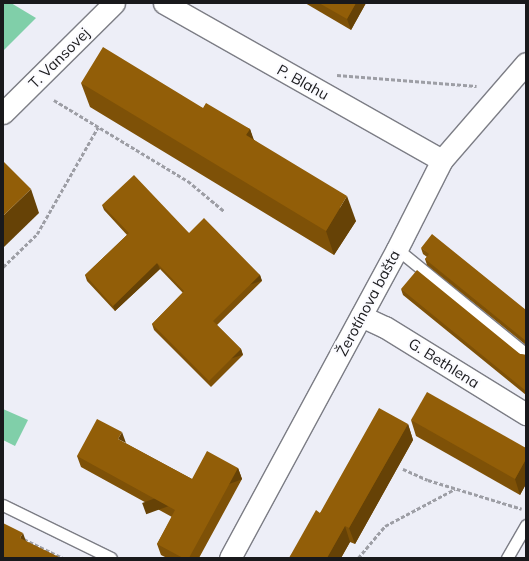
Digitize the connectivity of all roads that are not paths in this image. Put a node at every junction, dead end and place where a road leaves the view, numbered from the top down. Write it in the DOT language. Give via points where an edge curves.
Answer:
graph roads {
  1 [pos="114,3"];
  2 [pos="164,3"];
  3 [pos="526,64"];
  4 [pos="3,114"];
  5 [pos="442,160"];
  6 [pos="397,249"];
  7 [pos="360,316"];
  8 [pos="526,354"];
  9 [pos="526,414"];
  10 [pos="3,505"];
  11 [pos="526,525"];
  12 [pos="112,558"];
  13 [pos="230,558"];
  14 [pos="507,558"];
  1 -- 4 [label="street, T. Vansovej"];
  2 -- 5 [label="street, P. Blahu"];
  3 -- 5 [label="street, Žerotínova bašta"];
  5 -- 6 [label="street, Žerotínova bašta"];
  6 -- 7 [label="street, Žerotínova bašta"];
  6 -- 8 [label="lane"];
  7 -- 9 [label="street, G. Bethlena" via="385,327"];
  7 -- 13 [label="street, Žerotínova bašta"];
  10 -- 12 [label="lane"];
  11 -- 14 [label="lane"];
}
